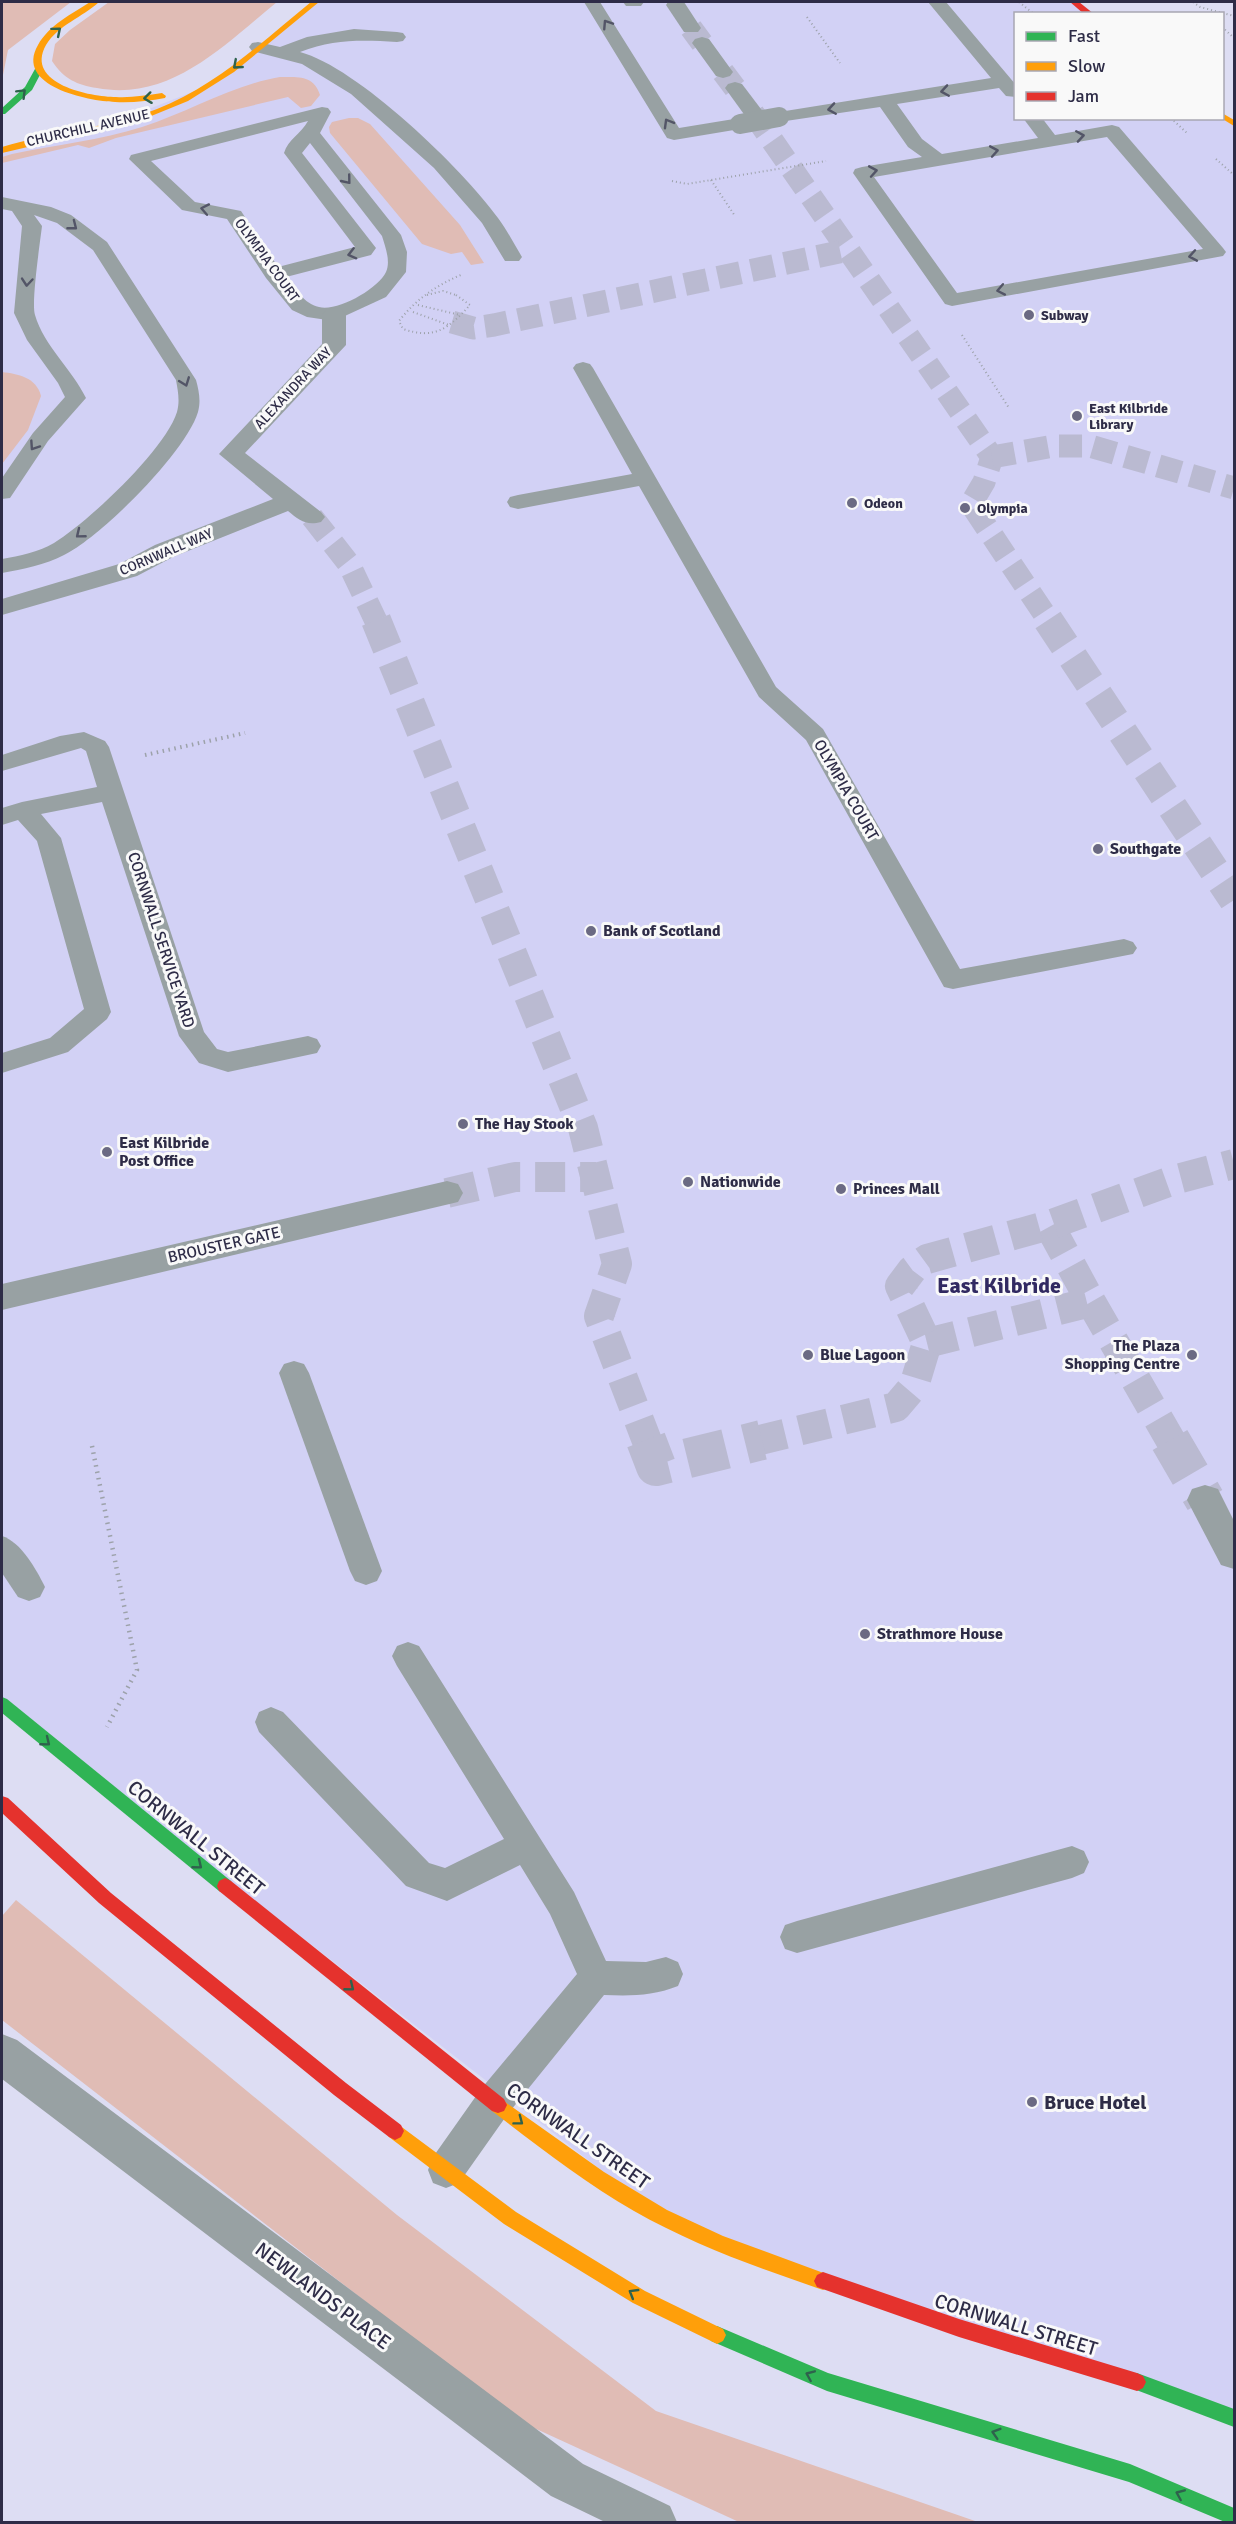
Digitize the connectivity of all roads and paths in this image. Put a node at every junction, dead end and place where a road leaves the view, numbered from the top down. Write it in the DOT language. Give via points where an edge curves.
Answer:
graph roads {
  1 [pos="95,2"];
  2 [pos="315,2"];
  3 [pos="592,2"];
  4 [pos="937,2"];
  5 [pos="1019,2"];
  6 [pos="1074,2"];
  7 [pos="1193,2"];
  8 [pos="676,5"];
  9 [pos="1200,7"];
  10 [pos="1032,12"];
  11 [pos="1087,12"];
  12 [pos="1205,12"];
  13 [pos="1219,12"];
  14 [pos="807,17"];
  15 [pos="397,37"];
  16 [pos="258,47"];
  17 [pos="282,53"];
  18 [pos="840,63"];
  19 [pos="38,71"];
  20 [pos="1003,82"];
  21 [pos="205,87"];
  22 [pos="357,90"];
  23 [pos="1014,95"];
  24 [pos="885,100"];
  25 [pos="2,112"];
  26 [pos="322,112"];
  27 [pos="747,118"];
  28 [pos="1034,120"];
  29 [pos="258,129"];
  30 [pos="311,133"];
  31 [pos="1050,141"];
  32 [pos="2,150"];
  33 [pos="836,160"];
  34 [pos="938,160"];
  35 [pos="711,180"];
  36 [pos="672,181"];
  37 [pos="10,205"];
  38 [pos="735,216"];
  39 [pos="512,257"];
  40 [pos="273,274"];
  41 [pos="463,274"];
  42 [pos="456,295"];
  43 [pos="952,300"];
  44 [pos="418,304"];
  45 [pos="407,310"];
  46 [pos="334,315"];
  47 [pos="460,315"];
  48 [pos="449,325"];
  49 [pos="583,368"];
  50 [pos="1009,408"];
  51 [pos="645,478"];
  52 [pos="2,493"];
  53 [pos="293,500"];
  54 [pos="518,502"];
  55 [pos="312,517"];
  56 [pos="2,567"];
  57 [pos="2,607"];
  58 [pos="245,733"];
  59 [pos="2,763"];
  60 [pos="103,765"];
  61 [pos="111,792"];
  62 [pos="12,813"];
  63 [pos="1124,948"];
  64 [pos="308,1046"];
  65 [pos="2,1063"];
  66 [pos="447,1193"];
  67 [pos="2,1297"];
  68 [pos="294,1373"];
  69 [pos="92,1446"];
  70 [pos="1205,1500"];
  71 [pos="2,1550"];
  72 [pos="1234,1554"];
  73 [pos="366,1571"];
  74 [pos="29,1587"];
  75 [pos="408,1656"];
  76 [pos="2,1704"];
  77 [pos="271,1722"];
  78 [pos="84,1773"];
  79 [pos="2,1803"];
  80 [pos="526,1845"];
  81 [pos="1072,1862"];
  82 [pos="797,1937"];
  83 [pos="666,1974"];
  84 [pos="596,1978"];
  85 [pos="2,2054"];
  86 [pos="494,2102"];
  87 [pos="446,2170"];
  88 [pos="1234,2418"];
  89 [pos="1234,2517"];
  90 [pos="654,2523"];
  19 -- 1 [label="street, one-way" via="36,56 44,43"];
  2 -- 16 [label="street, CHURCHILL AVENUE"];
  27 -- 3 [label="lane, one-way" via="674,134"];
  4 -- 20 [label="lane"];
  5 -- 10 [label="path"];
  6 -- 11 [label="street"];
  7 -- 9 [label="path"];
  8 -- 27 [label="street" via="729,80"];
  9 -- 12 [label="path"];
  9 -- 13 [label="path"];
  14 -- 18 [label="path"];
  15 -- 17 [label="lane" via="354,34 313,41"];
  16 -- 17 [label="lane"];
  16 -- 21 [label="street, CHURCHILL AVENUE, one-way"];
  17 -- 22 [label="lane" via="308,60"];
  21 -- 19 [label="street, CHURCHILL AVENUE, one-way" via="161,96 106,99 59,87"];
  25 -- 19 [label="street, one-way" via="29,88"];
  20 -- 23 [label="lane"];
  20 -- 24 [label="lane, one-way"];
  21 -- 32 [label="street, CHURCHILL AVENUE" via="137,119"];
  22 -- 26 [label="lane, OLYMPIA COURT"];
  22 -- 39 [label="lane" via="441,164 490,220"];
  24 -- 27 [label="lane, one-way, bridge" via="779,117"];
  24 -- 34 [label="lane" via="915,143"];
  26 -- 29 [label="lane, OLYMPIA COURT"];
  26 -- 30 [label="lane"];
  28 -- 31 [label="lane"];
  29 -- 30 [label="lane"];
  40 -- 29 [label="lane, OLYMPIA COURT, one-way" via="234,215 189,206 138,159"];
  30 -- 40 [label="lane, one-way" via="295,146 293,153 366,248"];
  30 -- 46 [label="lane, one-way" via="391,235 397,252 396,272 379,293"];
  34 -- 31 [label="lane, one-way"];
  31 -- 43 [label="lane, one-way" via="1112,131 1216,252"];
  33 -- 35 [label="path"];
  43 -- 34 [label="lane, one-way" via="862,173"];
  35 -- 36 [label="path" via="687,184"];
  35 -- 38 [label="path"];
  37 -- 52 [label="lane, one-way" via="32,226 24,313 37,340 76,398 40,437"];
  37 -- 56 [label="lane, one-way" via="64,219 100,246 186,380 191,399 184,420 152,465 99,519 64,547"];
  40 -- 46 [label="lane, OLYMPIA COURT" via="299,306 314,313"];
  41 -- 45 [label="path, bridge" via="439,284"];
  42 -- 47 [label="path, bridge" via="470,305"];
  43 -- 50 [label="path" via="957,327"];
  44 -- 47 [label="path"];
  45 -- 48 [label="path"];
  45 -- 48 [label="path, bridge" via="399,321 403,329 414,334 426,336"];
  46 -- 53 [label="street, ALEXANDRA WAY" via="334,345 231,454"];
  47 -- 48 [label="path, bridge"];
  49 -- 51 [label="lane, OLYMPIA COURT"];
  51 -- 54 [label="lane"];
  51 -- 63 [label="lane, OLYMPIA COURT" via="767,692 815,735 953,980"];
  53 -- 55 [label="street"];
  53 -- 57 [label="street, CORNWALL WAY" via="164,551 128,570"];
  58 -- 60 [label="path"];
  59 -- 60 [label="lane, CORNWALL SERVICE YARD" via="84,740 97,747"];
  60 -- 61 [label="lane, CORNWALL SERVICE YARD"];
  61 -- 62 [label="lane"];
  61 -- 64 [label="lane, CORNWALL SERVICE YARD" via="192,1036 208,1056 228,1062"];
  62 -- 65 [label="lane" via="49,838 98,1012 59,1045"];
  66 -- 67 [label="street, BROUSTER GATE"];
  68 -- 73 [label="lane"];
  69 -- 78 [label="path" via="137,1670"];
  70 -- 72 [label="street"];
  71 -- 74 [label="lane"];
  75 -- 80 [label="lane"];
  76 -- 78 [label="street, CORNWALL STREET, one-way"];
  77 -- 80 [label="lane" via="418,1875 447,1885"];
  78 -- 86 [label="street, CORNWALL STREET, one-way"];
  79 -- 87 [label="street" via="105,1898"];
  80 -- 84 [label="lane" via="562,1903"];
  81 -- 82 [label="lane"];
  83 -- 84 [label="lane" via="646,1979"];
  84 -- 86 [label="lane"];
  85 -- 90 [label="street, NEWLANDS PLACE" via="567,2480"];
  86 -- 87 [label="lane"];
  86 -- 88 [label="street, CORNWALL STREET, one-way" via="564,2155 660,2216 740,2253 958,2328 1145,2385"];
  89 -- 87 [label="street, one-way" via="1130,2474 827,2382 726,2340 629,2290 510,2218"];
}
